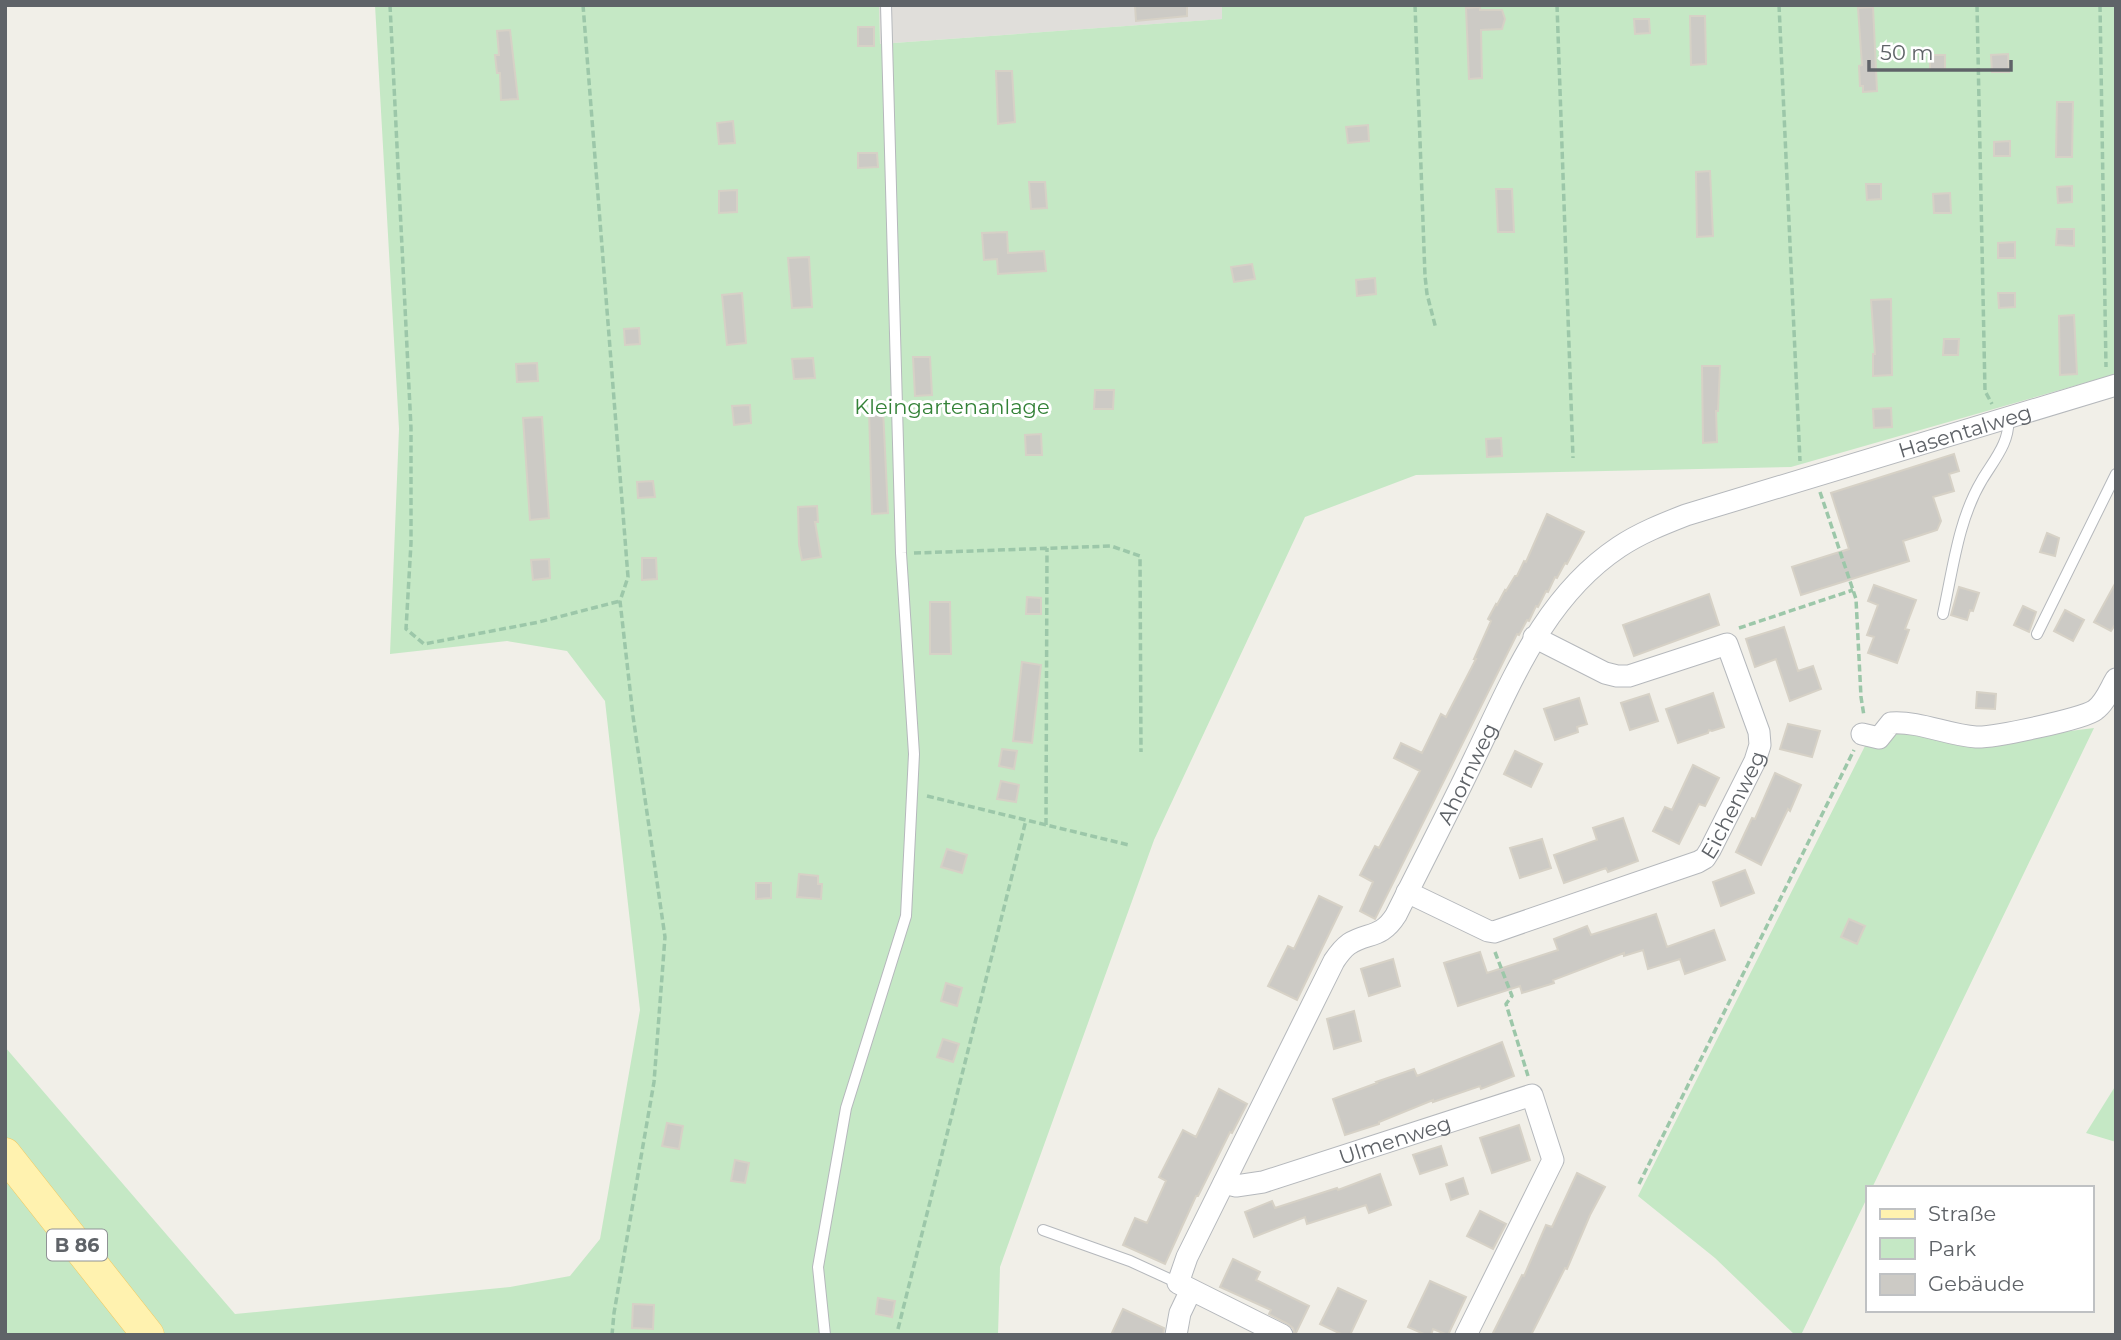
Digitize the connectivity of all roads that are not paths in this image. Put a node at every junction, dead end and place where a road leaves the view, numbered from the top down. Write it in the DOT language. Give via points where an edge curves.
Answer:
graph roads {
  1 [pos="886,5"];
  2 [pos="2112,386"];
  3 [pos="2003,419"];
  4 [pos="2116,474"];
  5 [pos="1809,478"];
  6 [pos="1943,614"];
  7 [pos="2037,634"];
  8 [pos="1534,638"];
  9 [pos="2116,679"];
  10 [pos="1862,734"];
  11 [pos="1407,892"];
  12 [pos="5,1154"];
  13 [pos="1224,1183"];
  14 [pos="1043,1230"];
  15 [pos="1185,1286"];
  16 [pos="148,1335"];
  17 [pos="825,1335"];
  18 [pos="1176,1335"];
  19 [pos="1282,1335"];
  20 [pos="1466,1335"];
  1 -- 17 [label="lane" via="901,553 915,754 906,915 846,1108 818,1266"];
  2 -- 3 [label="street, Hasentalweg"];
  3 -- 5 [label="street, Hasentalweg"];
  3 -- 6 [label="lane" via="2010,428 1961,531"];
  4 -- 7 [label="lane"];
  5 -- 8 [label="street, Ahornweg" via="1686,514 1638,536 1570,589"];
  8 -- 11 [label="street, Ahornweg"];
  8 -- 11 [label="street, Eichenweg" via="1617,676 1727,644 1759,732 1755,761 1705,858 1698,862 1494,932"];
  9 -- 10 [label="street" via="2096,710 2083,716 1979,737 1906,722 1891,723 1879,738"];
  11 -- 13 [label="street, Ahornweg" via="1385,929 1350,943 1334,961"];
  12 -- 16 [label="main road, B 86"];
  13 -- 15 [label="street" via="1187,1257"];
  13 -- 20 [label="street, Ulmenweg" via="1264,1182 1532,1095 1553,1160"];
  14 -- 15 [label="lane"];
  15 -- 18 [label="street"];
  15 -- 19 [label="street"];
}
